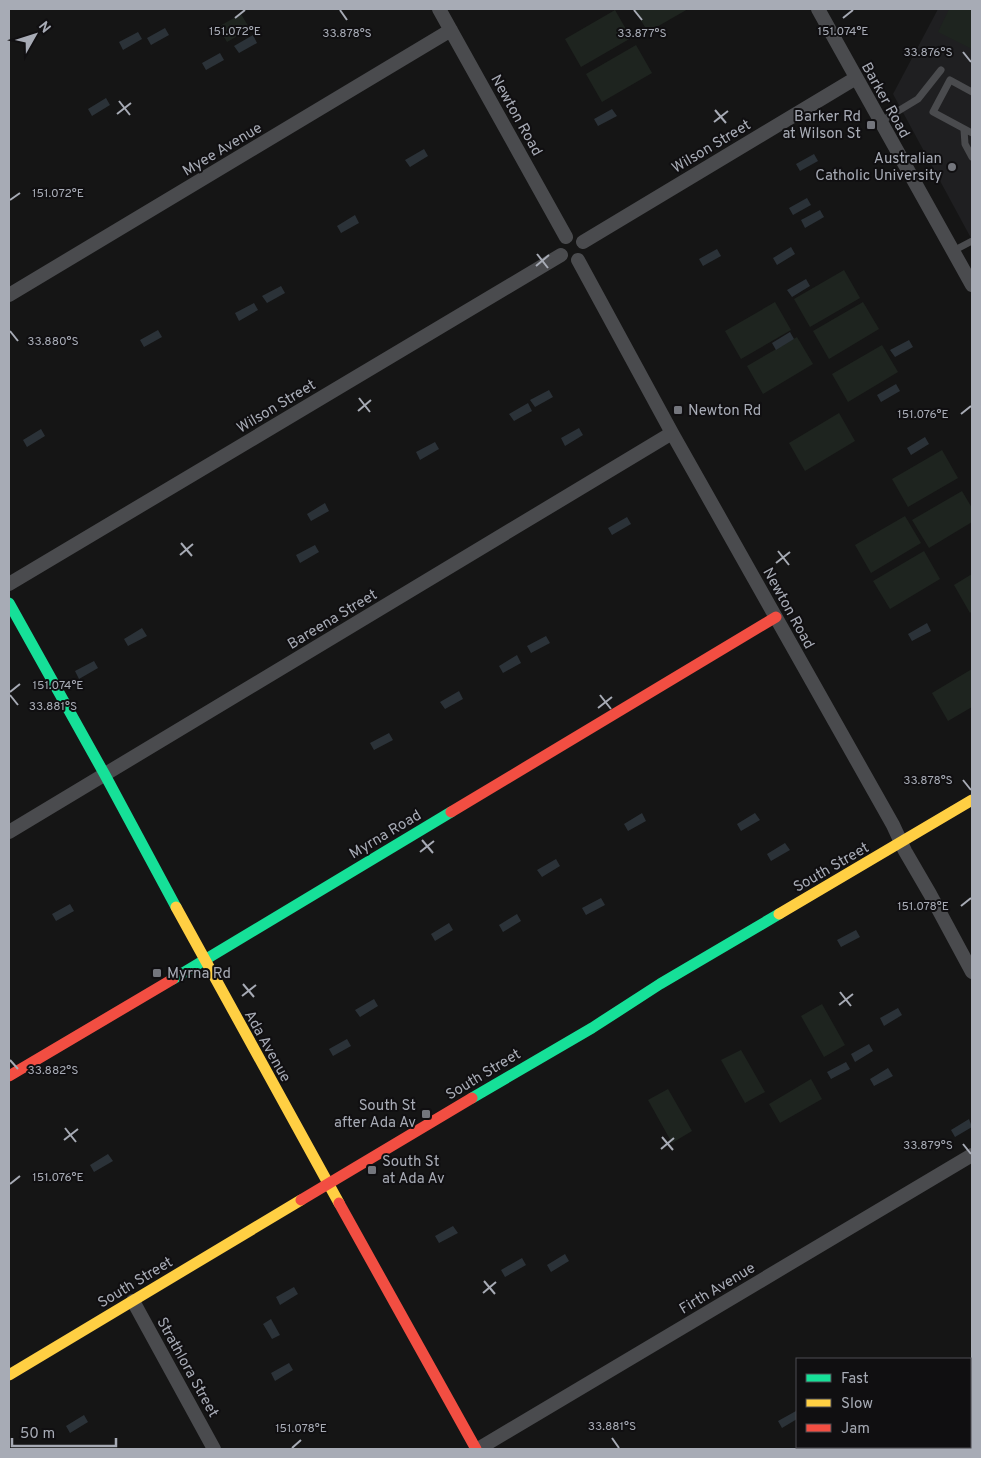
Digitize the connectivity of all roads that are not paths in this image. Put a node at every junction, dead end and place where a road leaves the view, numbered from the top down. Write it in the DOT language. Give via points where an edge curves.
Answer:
graph roads {
  1 [pos="439,9"];
  2 [pos="818,9"];
  3 [pos="451,30"];
  4 [pos="940,70"];
  5 [pos="856,78"];
  6 [pos="972,92"];
  7 [pos="880,122"];
  8 [pos="964,130"];
  9 [pos="972,133"];
  10 [pos="972,157"];
  11 [pos="566,237"];
  12 [pos="972,241"];
  13 [pos="583,242"];
  14 [pos="953,251"];
  15 [pos="561,255"];
  16 [pos="578,260"];
  17 [pos="972,285"];
  18 [pos="9,295"];
  19 [pos="672,433"];
  20 [pos="9,584"];
  21 [pos="9,603"];
  22 [pos="776,617"];
  23 [pos="105,775"];
  24 [pos="972,800"];
  25 [pos="9,832"];
  26 [pos="901,842"];
  27 [pos="204,960"];
  28 [pos="972,972"];
  29 [pos="9,1076"];
  30 [pos="972,1155"];
  31 [pos="327,1184"];
  32 [pos="133,1301"];
  33 [pos="9,1375"];
  34 [pos="214,1449"];
  35 [pos="477,1449"];
  1 -- 3 [label="street, Newton Road"];
  2 -- 5 [label="street, Barker Road"];
  3 -- 11 [label="street, Newton Road"];
  3 -- 18 [label="street, Myee Avenue"];
  4 -- 7 [label="lane" via="918,99"];
  5 -- 7 [label="street, Barker Road"];
  5 -- 13 [label="street, Wilson Street"];
  6 -- 8 [label="lane" via="950,80 932,112"];
  7 -- 14 [label="street, Barker Road"];
  8 -- 9 [label="lane"];
  8 -- 10 [label="lane" via="965,144"];
  11 -- 13 [label="street" via="577,237"];
  11 -- 15 [label="street" via="559,247"];
  12 -- 14 [label="lane"];
  13 -- 16 [label="street" via="584,254"];
  14 -- 17 [label="street, Barker Road"];
  15 -- 16 [label="street" via="567,261"];
  15 -- 20 [label="street, Wilson Street"];
  16 -- 19 [label="street, Newton Road"];
  19 -- 22 [label="street, Newton Road"];
  19 -- 23 [label="street, Bareena Street"];
  21 -- 23 [label="street, Ada Avenue"];
  22 -- 26 [label="street, Newton Road"];
  22 -- 27 [label="street, Myrna Road"];
  23 -- 25 [label="street, Bareena Street"];
  23 -- 27 [label="street, Ada Avenue"];
  24 -- 26 [label="street, South Street"];
  26 -- 28 [label="street, Newton Road"];
  26 -- 31 [label="street, South Street"];
  27 -- 29 [label="street, Myrna Road"];
  27 -- 31 [label="street, Ada Avenue"];
  30 -- 35 [label="street, Firth Avenue"];
  31 -- 32 [label="street, South Street"];
  31 -- 35 [label="street, Ada Avenue"];
  32 -- 33 [label="street, South Street"];
  32 -- 34 [label="street, Strathlora Street"];
}
